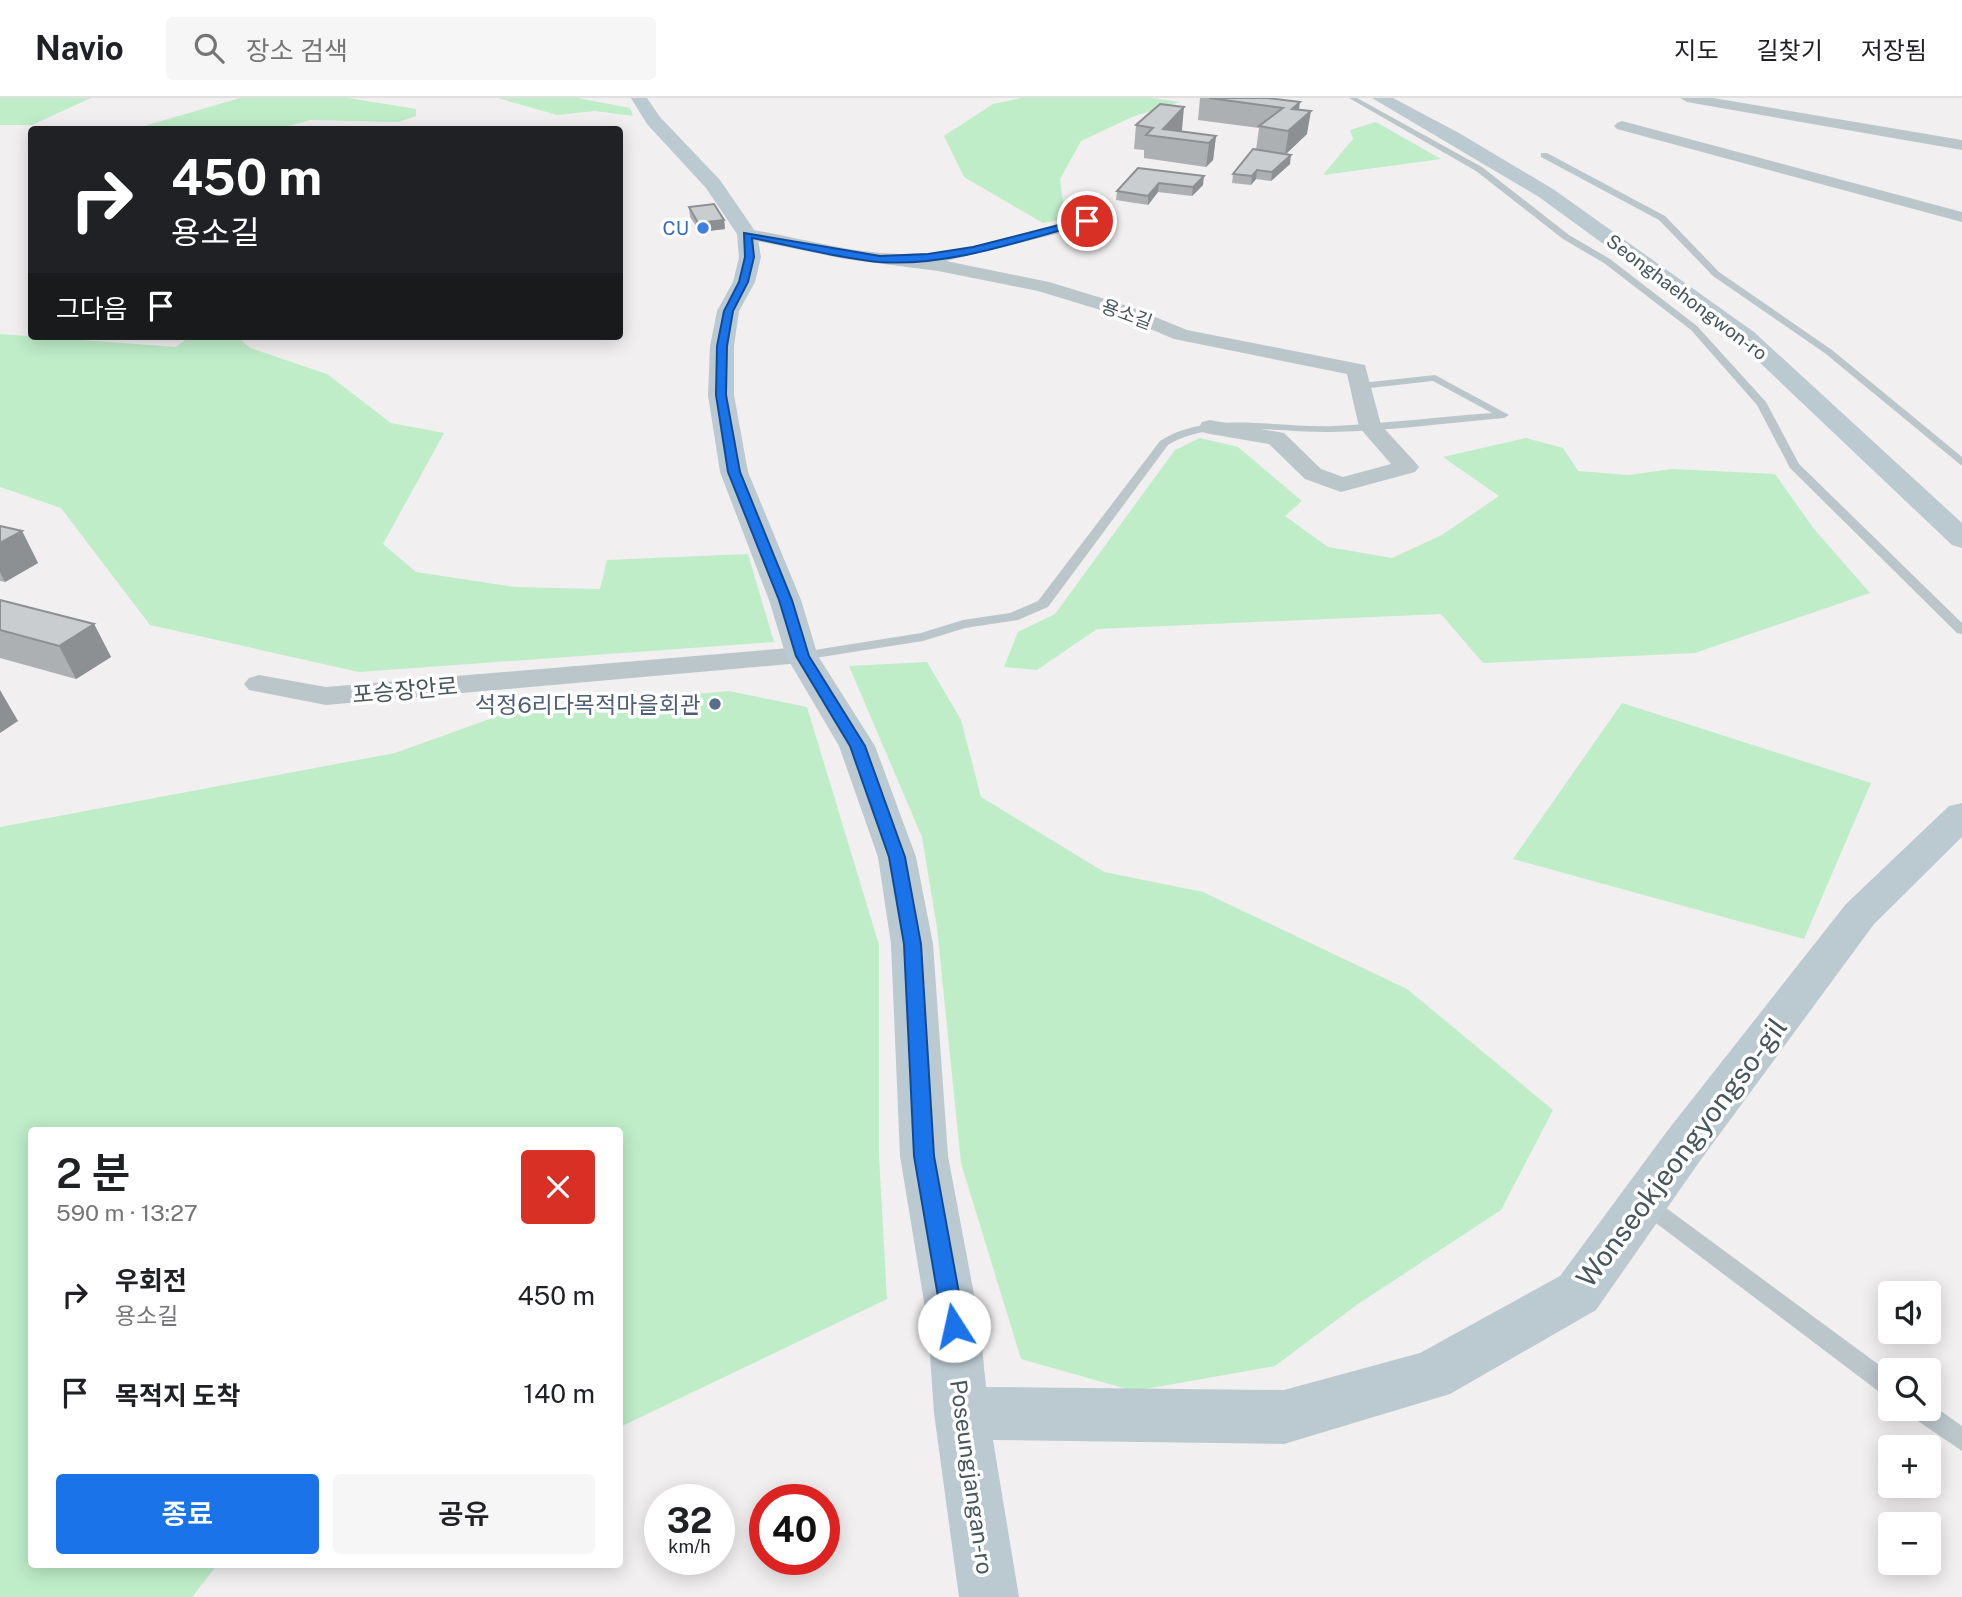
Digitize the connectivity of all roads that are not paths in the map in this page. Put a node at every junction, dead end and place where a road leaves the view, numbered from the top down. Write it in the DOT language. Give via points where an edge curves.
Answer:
graph roads {
  1 [pos="639,98"];
  2 [pos="1352,98"];
  3 [pos="1380,98"];
  4 [pos="1401,98"];
  5 [pos="1687,98"];
  6 [pos="1622,126"];
  7 [pos="1962,145"];
  8 [pos="1544,155"];
  9 [pos="1632,204"];
  10 [pos="1611,205"];
  11 [pos="1556,212"];
  12 [pos="1538,214"];
  13 [pos="1962,217"];
  14 [pos="1087,221"];
  15 [pos="747,234"];
  16 [pos="880,259"];
  17 [pos="1360,386"];
  18 [pos="1210,427"];
  19 [pos="1370,427"];
  20 [pos="1891,441"];
  21 [pos="1962,463"];
  22 [pos="1962,539"];
  23 [pos="1962,630"];
  24 [pos="802,656"];
  25 [pos="259,684"];
  26 [pos="1962,815"];
  27 [pos="1645,1203"];
  28 [pos="1878,1377"];
  29 [pos="961,1413"];
  30 [pos="1936,1421"];
  31 [pos="1962,1440"];
  32 [pos="989,1597"];
  1 -- 15 [label="street" via="653,120 713,184"];
  2 -- 12 [label="lane" via="1479,169"];
  3 -- 22 [label="street, Seonghaehongwon-ro" via="1546,193 1746,337"];
  4 -- 20 [label="street, Seonghaehongwon-ro" via="1557,187 1800,362"];
  5 -- 7 [label="street"];
  6 -- 13 [label="street"];
  8 -- 9 [label="lane"];
  9 -- 10 [label="lane"];
  9 -- 21 [label="lane" via="1662,218 1716,274 1829,352"];
  11 -- 12 [label="lane"];
  12 -- 23 [label="lane" via="1694,328 1762,404 1794,466"];
  14 -- 16 [label="street, 용소길" via="973,250"];
  15 -- 16 [label="street, 용소길"];
  15 -- 24 [label="street, Poseungjangan-ro" via="750,257 744,282 728,311 722,346 721,395 734,472"];
  16 -- 17 [label="street, 용소길" via="939,265 1042,286 1124,311 1181,335 1357,370"];
  17 -- 19 [label="street"];
  17 -- 19 [label="lane" via="1435,378 1504,415"];
  18 -- 19 [label="lane"];
  18 -- 19 [label="street" via="1276,438 1313,474 1340,485 1407,467"];
  18 -- 24 [label="lane" via="1180,433 1164,443 1043,604 1013,617 963,624 923,637"];
  24 -- 25 [label="street, 포승장안로" via="326,696"];
  24 -- 29 [label="street, Poseungjangan-ro" via="857,746 897,857 912,944 924,1156 954,1326"];
  26 -- 27 [label="street, Wonseokjeongyongso-gil" via="1860,914"];
  27 -- 28 [label="lane"];
  27 -- 29 [label="street, Wonseokjeongyongso-gil" via="1578,1293 1432,1376 1284,1416"];
  29 -- 32 [label="street, Poseungjangan-ro"];
  30 -- 31 [label="lane"];
}
